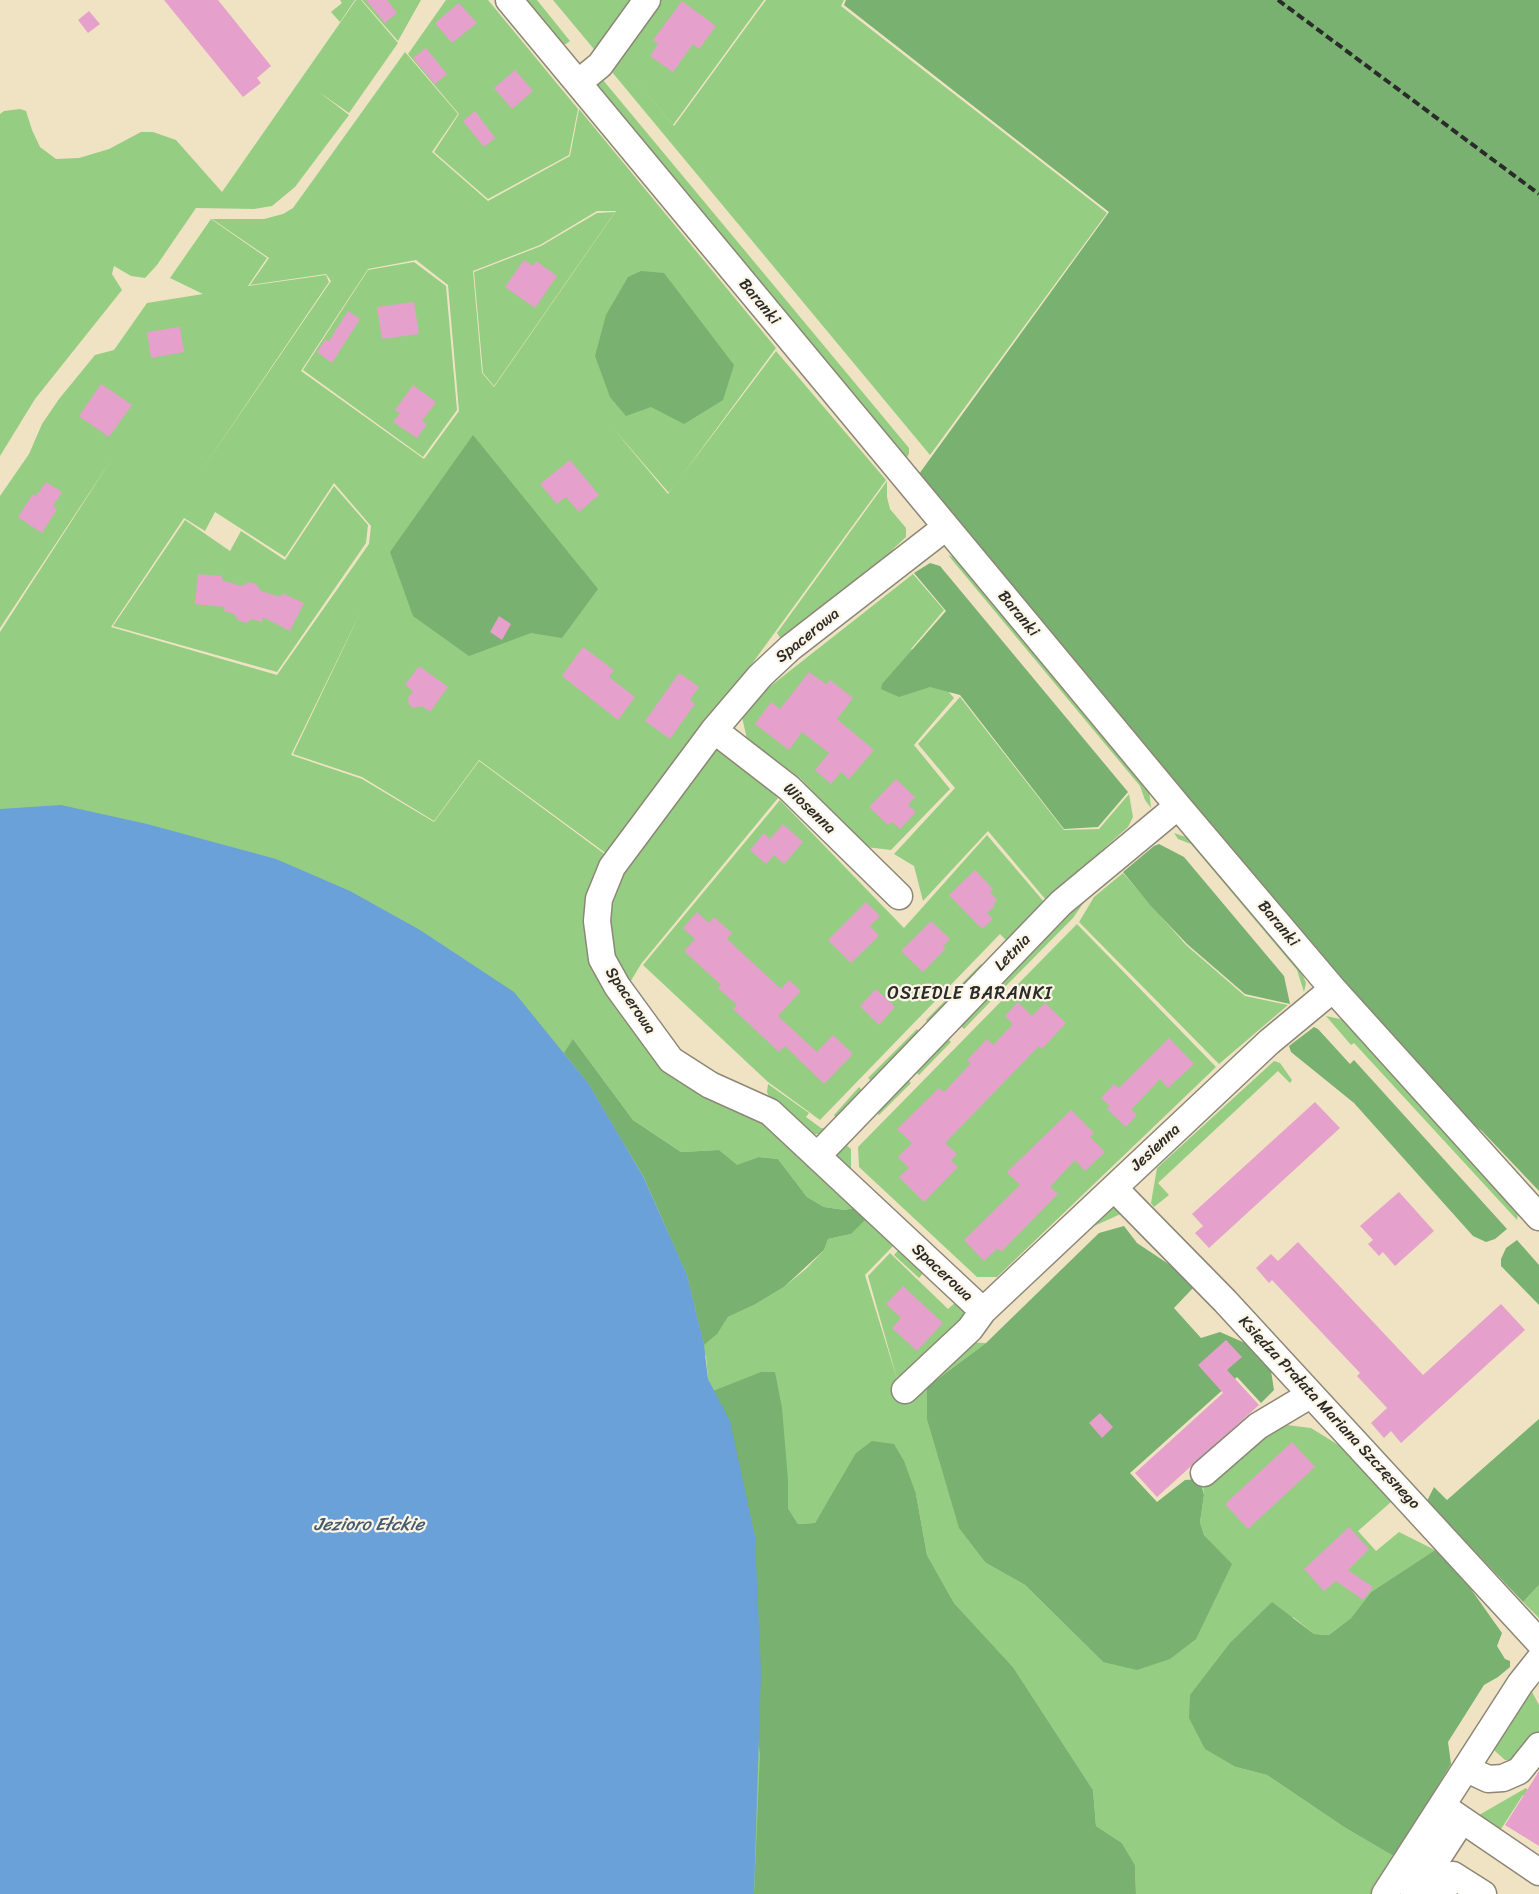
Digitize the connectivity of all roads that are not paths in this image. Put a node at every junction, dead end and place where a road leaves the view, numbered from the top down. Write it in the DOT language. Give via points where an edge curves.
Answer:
graph roads {
  1 [pos="508,0"];
  2 [pos="647,0"];
  3 [pos="578,83"];
  4 [pos="946,527"];
  5 [pos="714,730"];
  6 [pos="1178,806"];
  7 [pos="899,896"];
  8 [pos="1333,989"];
  9 [pos="818,1156"];
  10 [pos="1114,1188"];
  11 [pos="1539,1217"];
  12 [pos="983,1312"];
  13 [pos="906,1390"];
  14 [pos="1310,1395"];
  15 [pos="1204,1474"];
  16 [pos="1538,1660"];
  17 [pos="1539,1746"];
  18 [pos="1468,1769"];
  19 [pos="1452,1813"];
  20 [pos="1539,1872"];
  21 [pos="1385,1894"];
  22 [pos="1414,1894"];
  23 [pos="1441,1894"];
  24 [pos="1483,1894"];
  1 -- 3 [label="street, Baranki"];
  2 -- 3 [label="street" via="600,65"];
  3 -- 4 [label="street, Baranki"];
  4 -- 5 [label="street, Spacerowa" via="790,648 760,676"];
  4 -- 6 [label="street, Baranki"];
  5 -- 7 [label="street, Wiosenna" via="789,788"];
  5 -- 9 [label="street, Spacerowa" via="612,867 599,899 597,921 602,959 617,986 671,1060 710,1085 770,1112"];
  6 -- 8 [label="street, Baranki"];
  6 -- 9 [label="street, Letnia" via="1061,903"];
  8 -- 10 [label="street, Jesienna" via="1269,1042"];
  8 -- 11 [label="street, Baranki"];
  9 -- 12 [label="street, Spacerowa"];
  10 -- 12 [label="street, Jesienna"];
  10 -- 14 [label="street, Księdza Prałata Mariana Szczęsnego" via="1225,1301"];
  12 -- 13 [label="street, Jesienna" via="970,1329"];
  14 -- 15 [label="street" via="1258,1426"];
  14 -- 16 [label="street, Księdza Prałata Mariana Szczęsnego" via="1409,1498"];
  16 -- 18 [label="street"];
  17 -- 18 [label="street" via="1519,1771 1503,1778 1488,1779"];
  18 -- 19 [label="street"];
  19 -- 20 [label="street"];
  19 -- 21 [label="street"];
  19 -- 22 [label="street"];
  23 -- 24 [label="street" via="1453,1875"];
}
